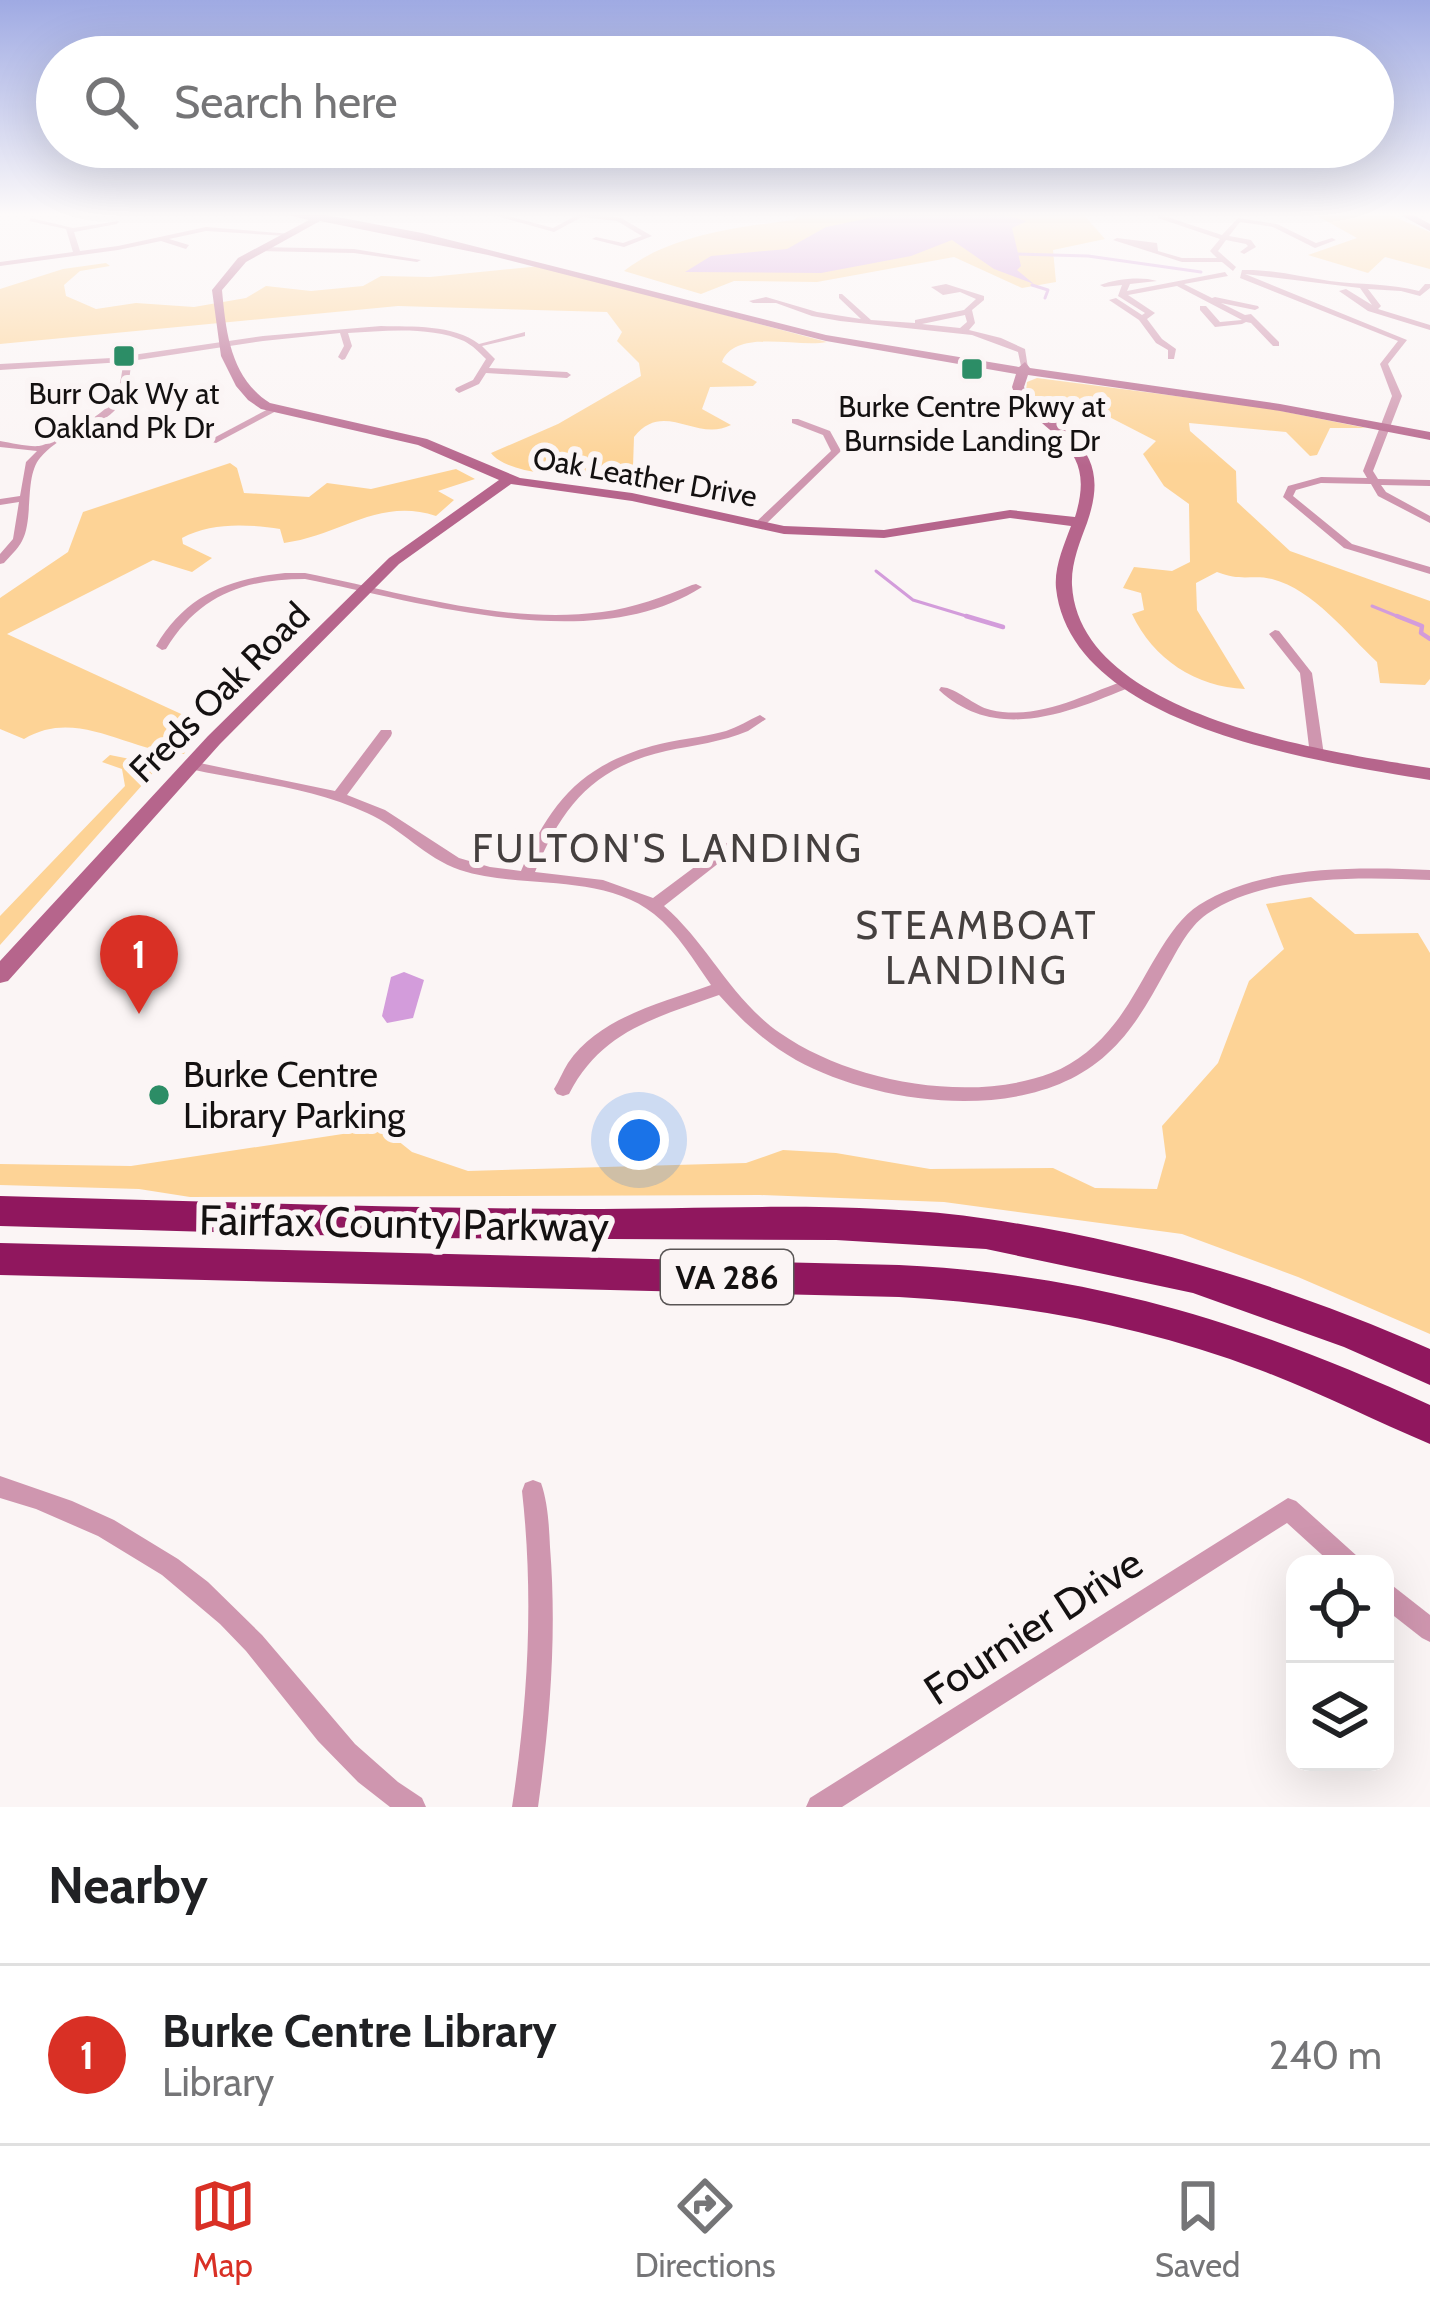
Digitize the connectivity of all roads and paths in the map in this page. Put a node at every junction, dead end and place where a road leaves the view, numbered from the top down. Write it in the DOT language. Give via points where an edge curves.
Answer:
graph roads {
  1 [pos="218,297"];
  2 [pos="671,297"];
  3 [pos="843,297"];
  4 [pos="979,297"];
  5 [pos="1117,297"];
  6 [pos="1194,297"];
  7 [pos="1289,297"];
  8 [pos="1353,297"];
  9 [pos="1373,297"];
  10 [pos="775,301"];
  11 [pos="1201,303"];
  12 [pos="1255,308"];
  13 [pos="1372,309"];
  14 [pos="967,312"];
  15 [pos="868,321"];
  16 [pos="1251,321"];
  17 [pos="914,325"];
  18 [pos="1430,328"];
  19 [pos="343,330"];
  20 [pos="960,333"];
  21 [pos="522,334"];
  22 [pos="483,344"];
  23 [pos="1276,344"];
  24 [pos="227,346"];
  25 [pos="342,356"];
  26 [pos="1171,358"];
  27 [pos="127,359"];
  28 [pos="0,367"];
  29 [pos="1024,369"];
  30 [pos="487,371"];
  31 [pos="567,375"];
  32 [pos="459,390"];
  33 [pos="275,409"];
  34 [pos="795,421"];
  35 [pos="1387,422"];
  36 [pos="1430,432"];
  37 [pos="213,441"];
  38 [pos="0,444"];
  39 [pos="42,449"];
  40 [pos="508,480"];
  41 [pos="1373,482"];
  42 [pos="1430,483"];
  43 [pos="21,499"];
  44 [pos="0,502"];
  45 [pos="1430,520"];
  46 [pos="1079,522"];
  47 [pos="759,525"];
  48 [pos="0,561"];
  49 [pos="1430,571"];
  50 [pos="368,587"];
  51 [pos="696,587"];
  52 [pos="1275,634"];
  53 [pos="162,646"];
  54 [pos="1129,683"];
  55 [pos="945,690"];
  56 [pos="760,718"];
  57 [pos="386,733"];
  58 [pos="1317,755"];
  59 [pos="190,765"];
  60 [pos="1430,774"];
  61 [pos="338,797"];
  62 [pos="733,845"];
  63 [pos="1430,875"];
  64 [pos="526,876"];
  65 [pos="653,906"];
  66 [pos="0,975"];
  67 [pos="722,988"];
  68 [pos="563,1089"];
  69 [pos="0,1211"];
  70 [pos="0,1259"];
  71 [pos="1430,1367"];
  72 [pos="1430,1424"];
  73 [pos="0,1487"];
  74 [pos="532,1491"];
  75 [pos="1339,1555"];
  76 [pos="1394,1601"];
  77 [pos="1430,1630"];
  78 [pos="413,1807"];
  79 [pos="525,1807"];
  80 [pos="819,1807"];
  1 -- 24 [label="street"];
  2 -- 29 [label="street" via="797,331"];
  3 -- 15 [label="street"];
  4 -- 14 [label="street"];
  5 -- 26 [label="street" via="1172,349"];
  6 -- 11 [label="street"];
  7 -- 35 [label="street" via="1400,337 1403,346 1384,364 1397,396"];
  8 -- 13 [label="street"];
  9 -- 13 [label="street" via="1379,304"];
  10 -- 15 [label="street"];
  11 -- 12 [label="street"];
  11 -- 16 [label="street"];
  11 -- 16 [label="street" via="1218,326"];
  13 -- 18 [label="street"];
  14 -- 17 [label="street"];
  14 -- 20 [label="street" via="970,322"];
  15 -- 17 [label="street"];
  16 -- 23 [label="street"];
  17 -- 20 [label="street"];
  19 -- 22 [label="street" via="420,329"];
  19 -- 24 [label="street"];
  19 -- 25 [label="street"];
  20 -- 29 [label="street" via="1012,346 1025,355"];
  21 -- 22 [label="street"];
  22 -- 30 [label="street"];
  24 -- 27 [label="street"];
  24 -- 33 [label="street" via="239,388"];
  27 -- 28 [label="street"];
  27 -- 39 [label="street" via="127,388 116,406"];
  29 -- 35 [label="street"];
  29 -- 46 [label="street" via="1022,398 1088,465"];
  30 -- 31 [label="street"];
  30 -- 32 [label="street"];
  33 -- 37 [label="street"];
  33 -- 40 [label="street, Oak Leather Drive" via="437,447"];
  34 -- 47 [label="street" via="827,433 836,451"];
  35 -- 36 [label="street"];
  35 -- 41 [label="street" via="1368,468"];
  38 -- 39 [label="street"];
  39 -- 43 [label="street" via="27,468"];
  40 -- 47 [label="street, Oak Leather Drive"];
  40 -- 50 [label="street, Freds Oak Road" via="418,540"];
  41 -- 42 [label="street"];
  41 -- 45 [label="street"];
  41 -- 49 [label="street" via="1313,480 1288,497 1353,549"];
  43 -- 44 [label="street"];
  43 -- 48 [label="street" via="18,539"];
  46 -- 47 [label="street, Oak Leather Drive" via="995,514 855,536"];
  46 -- 54 [label="street" via="1064,578 1069,610 1089,644"];
  50 -- 51 [label="street" via="569,620 634,612"];
  50 -- 53 [label="street" via="289,575 245,582 175,623"];
  50 -- 59 [label="street, Freds Oak Road"];
  52 -- 58 [label="street" via="1306,674"];
  54 -- 55 [label="street" via="1022,717 969,707"];
  54 -- 58 [label="street" via="1228,734"];
  56 -- 64 [label="street" via="738,732 634,754 585,780 543,830"];
  57 -- 61 [label="street"];
  58 -- 60 [label="street"];
  59 -- 61 [label="street"];
  59 -- 66 [label="street, Freds Oak Road"];
  61 -- 64 [label="street" via="386,815 452,862"];
  62 -- 65 [label="street"];
  63 -- 67 [label="street" via="1331,877 1211,903 1184,927 1108,1047 1074,1070 1015,1088 917,1091 852,1077 775,1039"];
  64 -- 65 [label="street" via="601,884"];
  65 -- 67 [label="street"];
  67 -- 68 [label="street" via="594,1041"];
  69 -- 71 [label="highway, Fairfax County Parkway / VA 286" via="986,1234 1193,1276"];
  70 -- 72 [label="highway, Fairfax County Parkway / VA 286" via="1019,1291 1142,1314 1238,1345"];
  73 -- 78 [label="street" via="118,1532 187,1578 253,1641 322,1730"];
  74 -- 79 [label="street" via="543,1650"];
  75 -- 80 [label="street, Fournier Drive" via="1288,1509"];
  76 -- 77 [label="street"];
}
